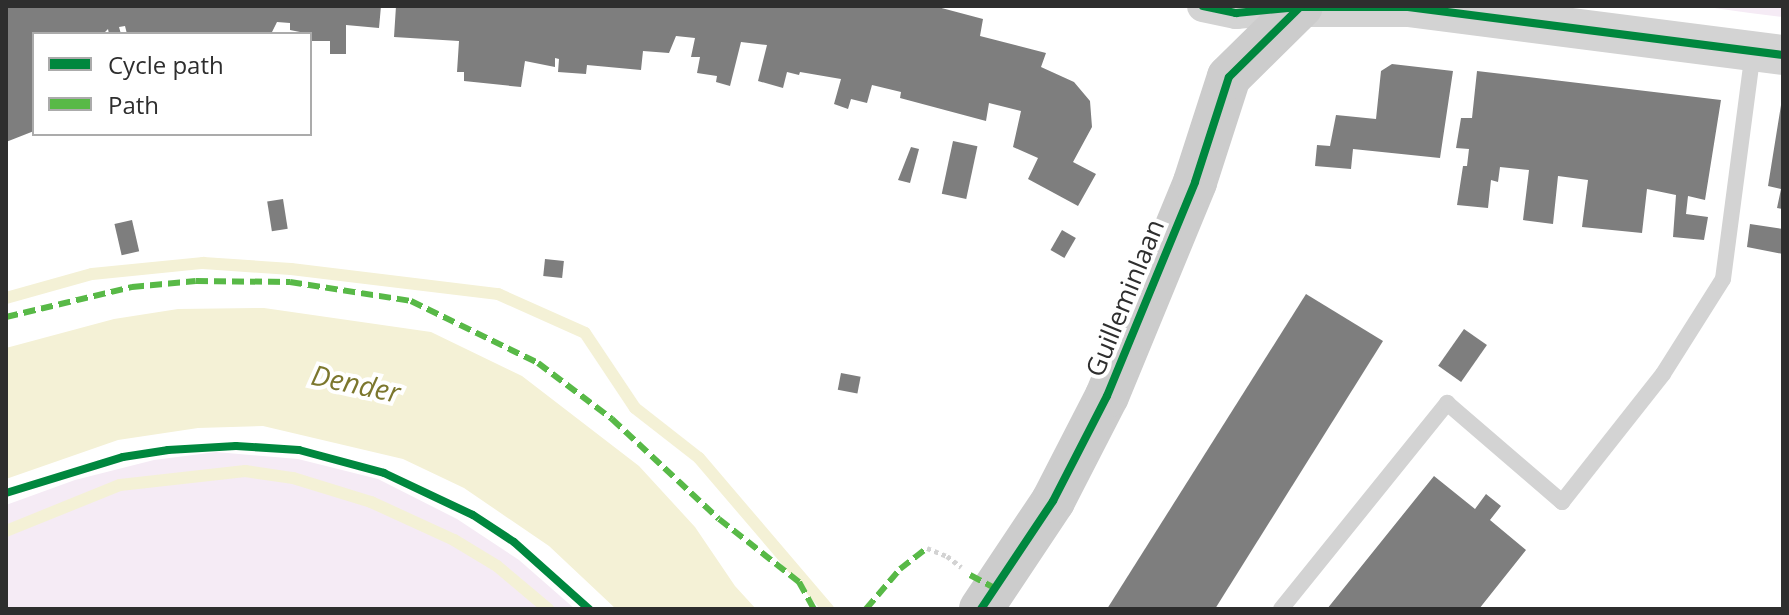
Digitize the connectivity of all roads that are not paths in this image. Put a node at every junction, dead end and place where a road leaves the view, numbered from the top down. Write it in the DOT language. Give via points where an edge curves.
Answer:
graph roads {
  1 [pos="1203,6"];
  2 [pos="1300,6"];
  3 [pos="1768,53"];
  4 [pos="976,592"];
  5 [pos="1281,609"];
  1 -- 2 [label="street" via="1236,13"];
  2 -- 3 [label="street" via="1408,7"];
  2 -- 4 [label="main road, Guilleminlaan" via="1229,77 1195,182 1107,396 1053,501"];
  3 -- 5 [label="lane" via="1723,279 1663,374 1562,502 1447,403"];
}
